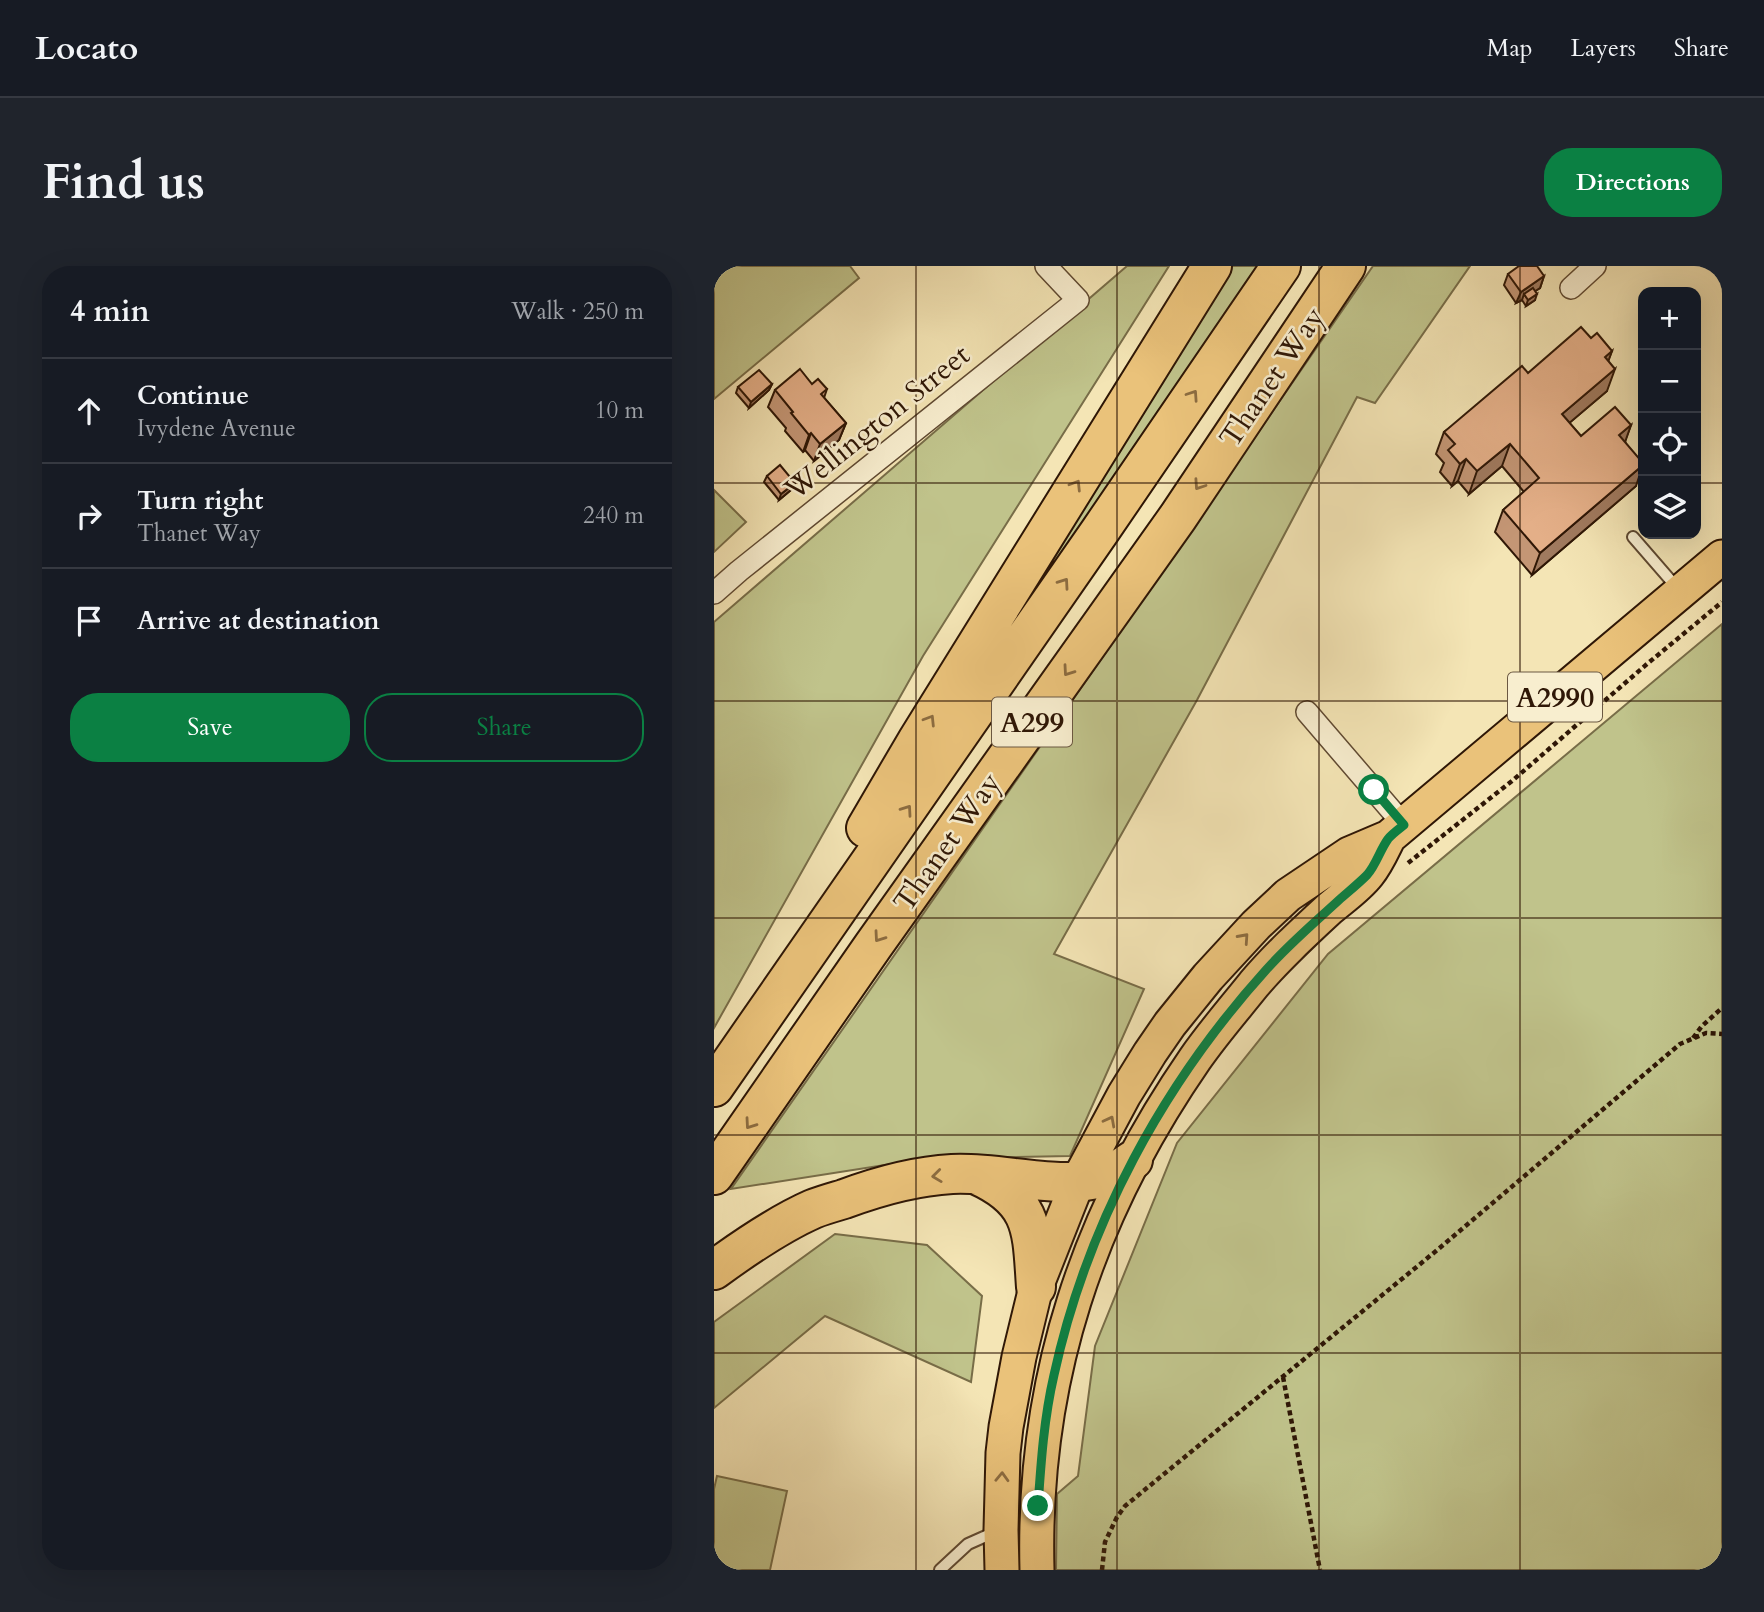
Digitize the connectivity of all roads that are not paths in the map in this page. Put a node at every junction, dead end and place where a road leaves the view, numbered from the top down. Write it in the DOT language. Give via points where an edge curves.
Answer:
graph roads {
  1 [pos="1046,266"];
  2 [pos="1212,266"];
  3 [pos="1281,266"];
  4 [pos="1346,266"];
  5 [pos="1595,266"];
  6 [pos="1572,288"];
  7 [pos="1633,537"];
  8 [pos="1722,558"];
  9 [pos="1681,592"];
  10 [pos="714,593"];
  11 [pos="1307,712"];
  12 [pos="1400,842"];
  13 [pos="718,1081"];
  14 [pos="1133,1160"];
  15 [pos="975,1174"];
  16 [pos="714,1175"];
  17 [pos="1078,1181"];
  18 [pos="714,1270"];
  19 [pos="1036,1287"];
  20 [pos="1001,1530"];
  21 [pos="940,1570"];
  22 [pos="1002,1570"];
  23 [pos="1038,1570"];
  1 -- 10 [label="street, Wellington Street" via="1078,300"];
  13 -- 2 [label="highway, one-way" via="917,741"];
  13 -- 3 [label="highway, Thanet Way / A299, one-way"];
  4 -- 16 [label="highway, Thanet Way / A299, one-way" via="1178,517"];
  5 -- 6 [label="street"];
  7 -- 9 [label="lane"];
  8 -- 9 [label="main road, A2990"];
  9 -- 12 [label="main road, A2990"];
  11 -- 12 [label="street"];
  12 -- 14 [label="main road, A2990" via="1267,969 1179,1084"];
  17 -- 12 [label="main road, A2990, one-way" via="1150,1053 1189,1000 1256,925 1288,895 1349,854"];
  14 -- 17 [label="highway" via="1099,1178"];
  14 -- 23 [label="main road, A2990" via="1088,1261 1056,1365 1041,1461"];
  15 -- 17 [label="highway"];
  15 -- 18 [label="highway, one-way" via="917,1178 813,1209 749,1244"];
  15 -- 19 [label="highway" via="1006,1191 1027,1218"];
  17 -- 19 [label="main road, A2990"];
  20 -- 19 [label="main road, A2990, one-way" via="1006,1427"];
  20 -- 21 [label="lane" via="968,1544"];
  20 -- 22 [label="main road, A2990"];
}
